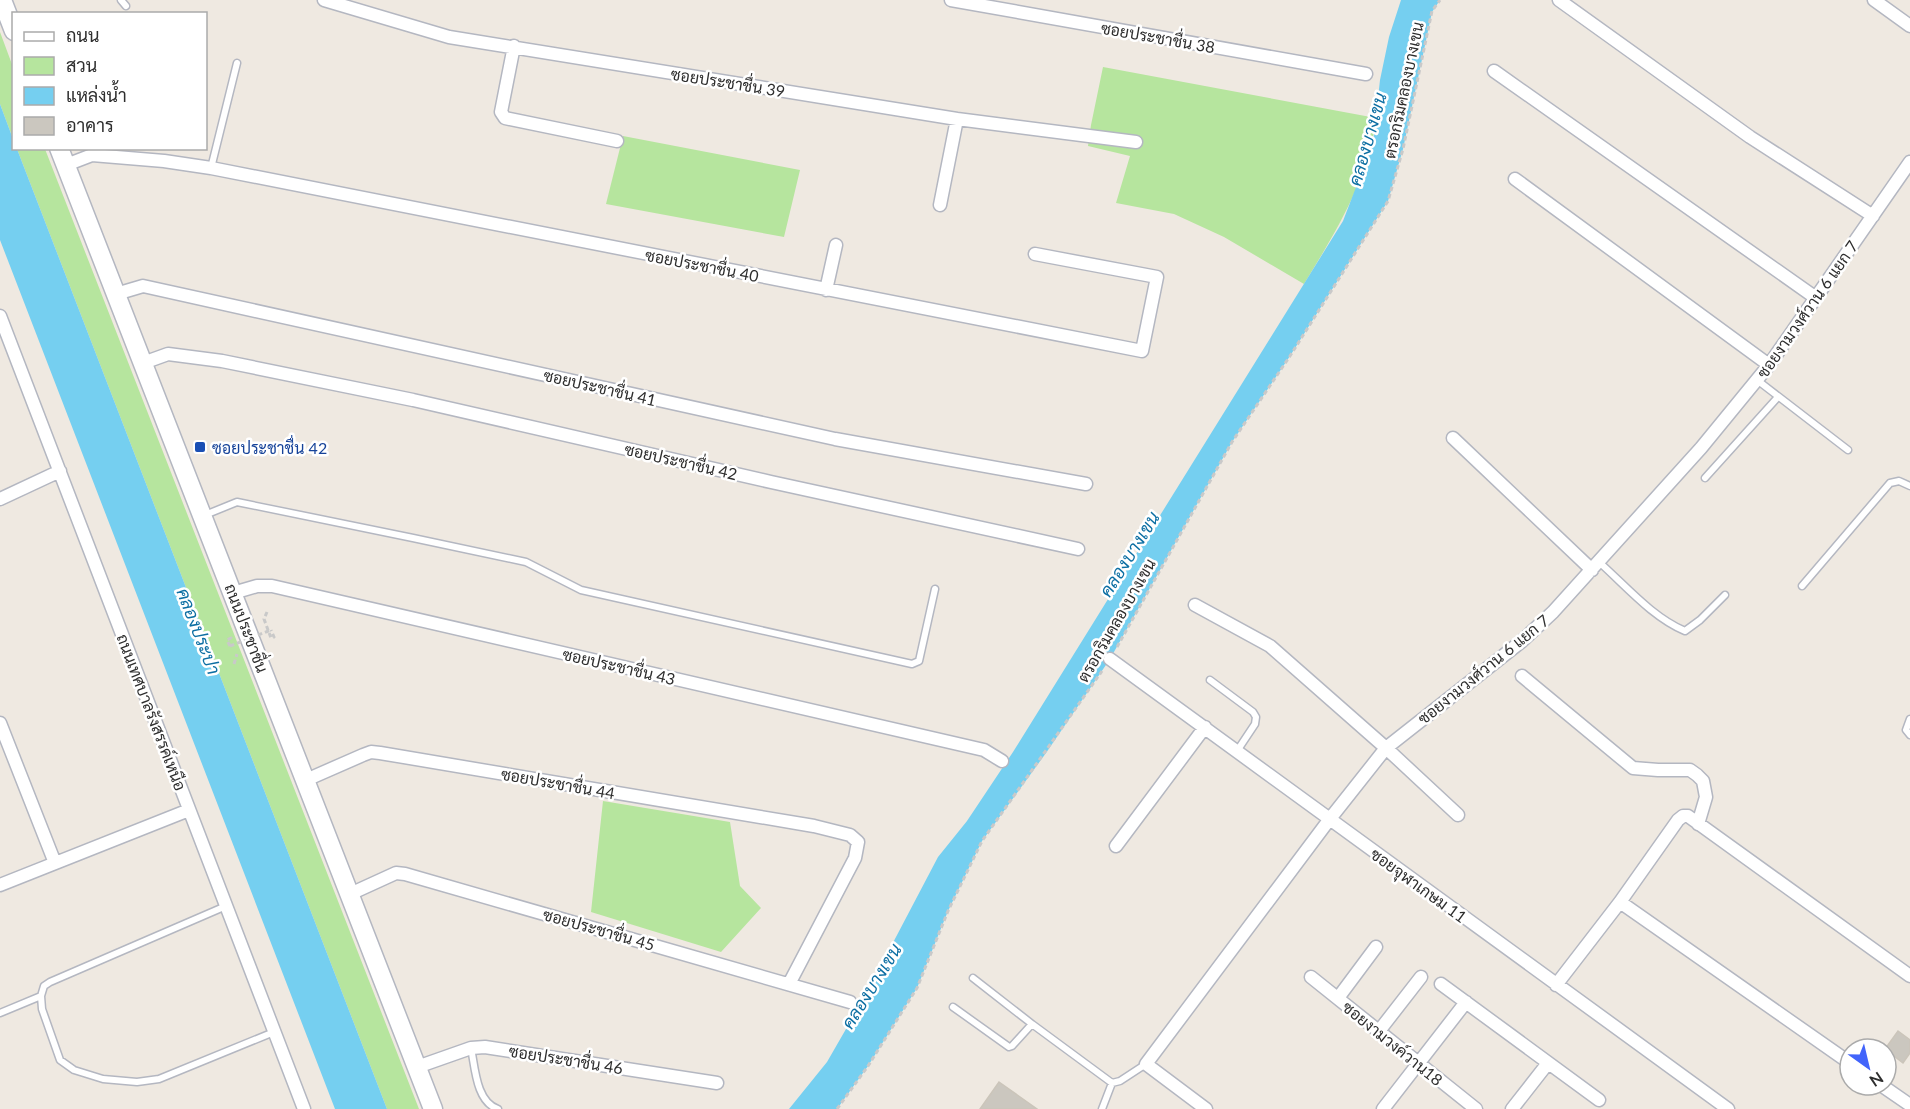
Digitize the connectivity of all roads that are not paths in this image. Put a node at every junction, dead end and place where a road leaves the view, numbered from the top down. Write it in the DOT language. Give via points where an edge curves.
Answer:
graph roads {
  1 [pos="2,0"];
  2 [pos="122,0"];
  3 [pos="324,0"];
  4 [pos="951,0"];
  5 [pos="1559,0"];
  6 [pos="1874,0"];
  7 [pos="126,6"];
  8 [pos="12,26"];
  9 [pos="1910,26"];
  10 [pos="514,46"];
  11 [pos="237,63"];
  12 [pos="1494,71"];
  13 [pos="1366,74"];
  14 [pos="957,119"];
  15 [pos="617,141"];
  16 [pos="1136,141"];
  17 [pos="62,157"];
  18 [pos="1910,162"];
  19 [pos="211,168"];
  20 [pos="1515,179"];
  21 [pos="940,205"];
  22 [pos="1872,216"];
  23 [pos="836,245"];
  24 [pos="1035,254"];
  25 [pos="826,290"];
  26 [pos="116,294"];
  27 [pos="1815,298"];
  28 [pos="0,316"];
  29 [pos="143,363"];
  30 [pos="1769,365"];
  31 [pos="1757,380"];
  32 [pos="1778,397"];
  33 [pos="1453,438"];
  34 [pos="1848,450"];
  35 [pos="60,471"];
  36 [pos="1705,478"];
  37 [pos="1086,484"];
  38 [pos="1910,486"];
  39 [pos="0,499"];
  40 [pos="203,516"];
  41 [pos="1078,549"];
  42 [pos="1596,566"];
  43 [pos="1802,586"];
  44 [pos="935,590"];
  45 [pos="233,593"];
  46 [pos="1725,595"];
  47 [pos="1195,605"];
  48 [pos="1110,659"];
  49 [pos="1522,676"];
  50 [pos="1210,680"];
  51 [pos="1910,719"];
  52 [pos="0,723"];
  53 [pos="1205,727"];
  54 [pos="1910,735"];
  55 [pos="1386,748"];
  56 [pos="1237,751"];
  57 [pos="1002,760"];
  58 [pos="306,780"];
  59 [pos="189,810"];
  60 [pos="1458,815"];
  61 [pos="1329,820"];
  62 [pos="1698,824"];
  63 [pos="1116,846"];
  64 [pos="56,863"];
  65 [pos="0,885"];
  66 [pos="350,894"];
  67 [pos="1620,902"];
  68 [pos="226,906"];
  69 [pos="1376,947"];
  70 [pos="1910,976"];
  71 [pos="1311,977"];
  72 [pos="1421,977"];
  73 [pos="973,978"];
  74 [pos="789,984"];
  75 [pos="1441,984"];
  76 [pos="1556,985"];
  77 [pos="41,996"];
  78 [pos="1338,998"];
  79 [pos="850,1002"];
  80 [pos="1466,1002"];
  81 [pos="953,1007"];
  82 [pos="0,1013"];
  83 [pos="1032,1024"];
  84 [pos="1379,1031"];
  85 [pos="274,1032"];
  86 [pos="471,1048"];
  87 [pos="1838,1055"];
  88 [pos="1418,1063"];
  89 [pos="1548,1063"];
  90 [pos="1146,1064"];
  91 [pos="417,1067"];
  92 [pos="717,1083"];
  93 [pos="1112,1083"];
  94 [pos="1896,1097"];
  95 [pos="1599,1100"];
  96 [pos="1909,1107"];
  97 [pos="304,1109"];
  98 [pos="434,1109"];
  99 [pos="498,1109"];
  100 [pos="1102,1109"];
  101 [pos="1206,1109"];
  102 [pos="1383,1109"];
  103 [pos="1476,1109"];
  104 [pos="1512,1109"];
  105 [pos="1728,1109"];
  1 -- 8 [label="main road"];
  2 -- 7 [label="lane"];
  3 -- 10 [label="street, ซอยประชาชื่น 39" via="449,37"];
  4 -- 13 [label="street, ซอยประชาชื่น 38"];
  5 -- 22 [label="street" via="1750,137"];
  6 -- 9 [label="street"];
  10 -- 14 [label="street, ซอยประชาชื่น 39"];
  10 -- 15 [label="street" via="502,103 505,118"];
  11 -- 19 [label="lane"];
  12 -- 27 [label="street"];
  14 -- 16 [label="street, ซอยประชาชื่น 39"];
  14 -- 21 [label="street"];
  17 -- 19 [label="street, ซอยประชาชื่น 40" via="92,155"];
  17 -- 26 [label="main road, ถนนประชาชื่น"];
  18 -- 22 [label="street, ซอยงามวงศ์วาน 6 แยก 7"];
  19 -- 25 [label="street, ซอยประชาชื่น 40"];
  20 -- 30 [label="street"];
  22 -- 27 [label="street, ซอยงามวงศ์วาน 6 แยก 7"];
  23 -- 25 [label="street"];
  24 -- 25 [label="street, ซอยประชาชื่น 40" via="1157,277 1142,351"];
  26 -- 29 [label="main road, ถนนประชาชื่น"];
  26 -- 37 [label="street, ซอยประชาชื่น 41" via="143,286 835,440"];
  27 -- 30 [label="street, ซอยงามวงศ์วาน 6 แยก 7"];
  28 -- 35 [label="street, ถนนเทศบาลรังสรรค์เหนือ"];
  29 -- 40 [label="main road, ถนนประชาชื่น"];
  29 -- 41 [label="street, ซอยประชาชื่น 42" via="168,354 222,361"];
  30 -- 31 [label="street, ซอยงามวงศ์วาน 6 แยก 7"];
  31 -- 32 [label="lane"];
  31 -- 42 [label="street, ซอยงามวงศ์วาน 6 แยก 7"];
  32 -- 34 [label="lane"];
  32 -- 36 [label="lane"];
  33 -- 42 [label="street"];
  35 -- 39 [label="street"];
  35 -- 59 [label="street, ถนนเทศบาลรังสรรค์เหนือ"];
  38 -- 43 [label="lane" via="1899,481 1890,483"];
  40 -- 44 [label="lane" via="237,502 413,538 526,562 586,591 912,664 919,661"];
  40 -- 45 [label="main road, ถนนประชาชื่น"];
  42 -- 46 [label="lane" via="1685,631"];
  42 -- 55 [label="street, ซอยงามวงศ์วาน 6 แยก 7" via="1522,641"];
  45 -- 57 [label="street, ซอยประชาชื่น 43" via="272,586 984,750"];
  45 -- 58 [label="main road, ถนนประชาชื่น"];
  47 -- 55 [label="street" via="1270,646"];
  48 -- 53 [label="street, ซอยจุฬาเกษม 11"];
  49 -- 62 [label="street" via="1633,768 1690,770 1697,775 1706,789"];
  50 -- 56 [label="lane" via="1256,717"];
  51 -- 54 [label="lane" via="1906,730"];
  52 -- 64 [label="street"];
  53 -- 56 [label="street, ซอยจุฬาเกษม 11"];
  53 -- 63 [label="street"];
  55 -- 60 [label="street"];
  55 -- 61 [label="street, ซอยงามวงศ์วาน 6 แยก 7"];
  56 -- 61 [label="street, ซอยจุฬาเกษม 11"];
  58 -- 66 [label="main road, ถนนประชาชื่น"];
  58 -- 74 [label="street, ซอยประชาชื่น 44" via="371,752 850,835 858,842 855,858"];
  59 -- 64 [label="street"];
  59 -- 68 [label="street, ถนนเทศบาลรังสรรค์เหนือ"];
  61 -- 76 [label="street, ซอยจุฬาเกษม 11"];
  61 -- 90 [label="street, ซอยงามวงศ์วาน 6 แยก 7"];
  62 -- 67 [label="street" via="1688,816 1678,820"];
  62 -- 70 [label="street"];
  64 -- 65 [label="street"];
  66 -- 74 [label="street, ซอยประชาชื่น 45" via="396,873 405,874"];
  66 -- 91 [label="main road, ถนนประชาชื่น"];
  67 -- 76 [label="street"];
  67 -- 87 [label="street"];
  68 -- 77 [label="lane" via="50,982"];
  68 -- 85 [label="street, ถนนเทศบาลรังสรรค์เหนือ"];
  69 -- 78 [label="street"];
  71 -- 78 [label="street, ซอยงามวงค์วาน18"];
  72 -- 84 [label="street"];
  73 -- 83 [label="lane"];
  74 -- 79 [label="street, ซอยประชาชื่น 45"];
  75 -- 80 [label="street"];
  76 -- 105 [label="street, ซอยจุฬาเกษม 11"];
  77 -- 82 [label="lane"];
  77 -- 85 [label="lane" via="60,1060 74,1070 103,1079 159,1079"];
  78 -- 84 [label="street, ซอยงามวงค์วาน18"];
  80 -- 88 [label="street"];
  80 -- 89 [label="street"];
  81 -- 83 [label="lane" via="1009,1047"];
  83 -- 93 [label="lane"];
  84 -- 88 [label="street, ซอยงามวงค์วาน18"];
  85 -- 97 [label="street, ถนนเทศบาลรังสรรค์เหนือ"];
  86 -- 91 [label="street, ซอยประชาชื่น 46"];
  86 -- 92 [label="street, ซอยประชาชื่น 46"];
  86 -- 99 [label="lane" via="481,1092"];
  88 -- 102 [label="street"];
  88 -- 103 [label="street, ซอยงามวงค์วาน18"];
  89 -- 95 [label="street"];
  89 -- 104 [label="street"];
  90 -- 93 [label="lane"];
  90 -- 101 [label="street"];
  91 -- 98 [label="main road, ถนนประชาชื่น"];
  93 -- 100 [label="lane"];
  94 -- 96 [label="street"];
}
